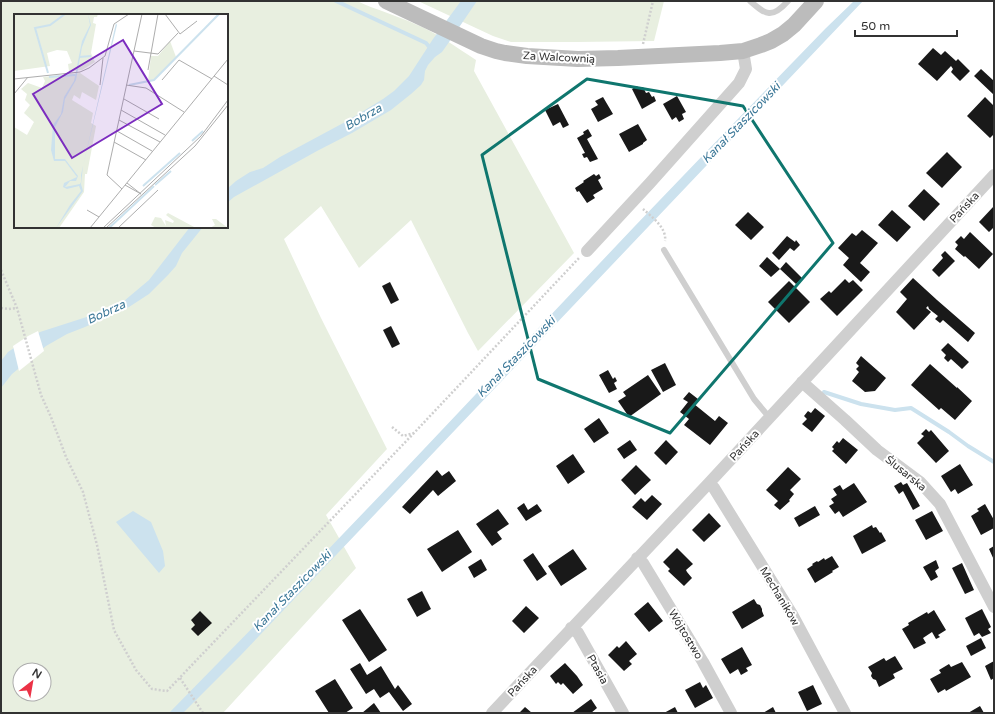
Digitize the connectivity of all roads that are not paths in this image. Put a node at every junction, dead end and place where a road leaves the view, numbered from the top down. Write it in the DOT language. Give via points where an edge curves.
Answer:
graph roads {
  1 [pos="386,1"];
  2 [pos="750,1"];
  3 [pos="788,1"];
  4 [pos="816,1"];
  5 [pos="743,51"];
  6 [pos="994,175"];
  7 [pos="664,250"];
  8 [pos="587,251"];
  9 [pos="802,382"];
  10 [pos="769,417"];
  11 [pos="709,482"];
  12 [pos="637,558"];
  13 [pos="994,607"];
  14 [pos="571,628"];
  15 [pos="496,712"];
  16 [pos="623,713"];
  17 [pos="731,713"];
  18 [pos="845,713"];
  1 -- 5 [label="main road, Za Walcownią" via="496,52 578,59"];
  2 -- 3 [label="lane" via="764,12 770,13 776,12"];
  4 -- 5 [label="main road, Za Walcownią" via="783,34"];
  5 -- 8 [label="street" via="746,68 739,83 654,180"];
  6 -- 9 [label="street, Pańska"];
  7 -- 10 [label="lane" via="754,399"];
  9 -- 10 [label="street, Pańska"];
  9 -- 13 [label="street, Ślusarska" via="877,450 920,482 940,504"];
  10 -- 11 [label="street, Pańska"];
  11 -- 12 [label="street, Pańska"];
  11 -- 18 [label="street, Mechaników" via="793,616"];
  12 -- 14 [label="street, Pańska"];
  12 -- 17 [label="street, Wójtostwo" via="643,563"];
  14 -- 15 [label="street, Pańska"];
  14 -- 16 [label="street, Ptasia" via="578,633"];
}
